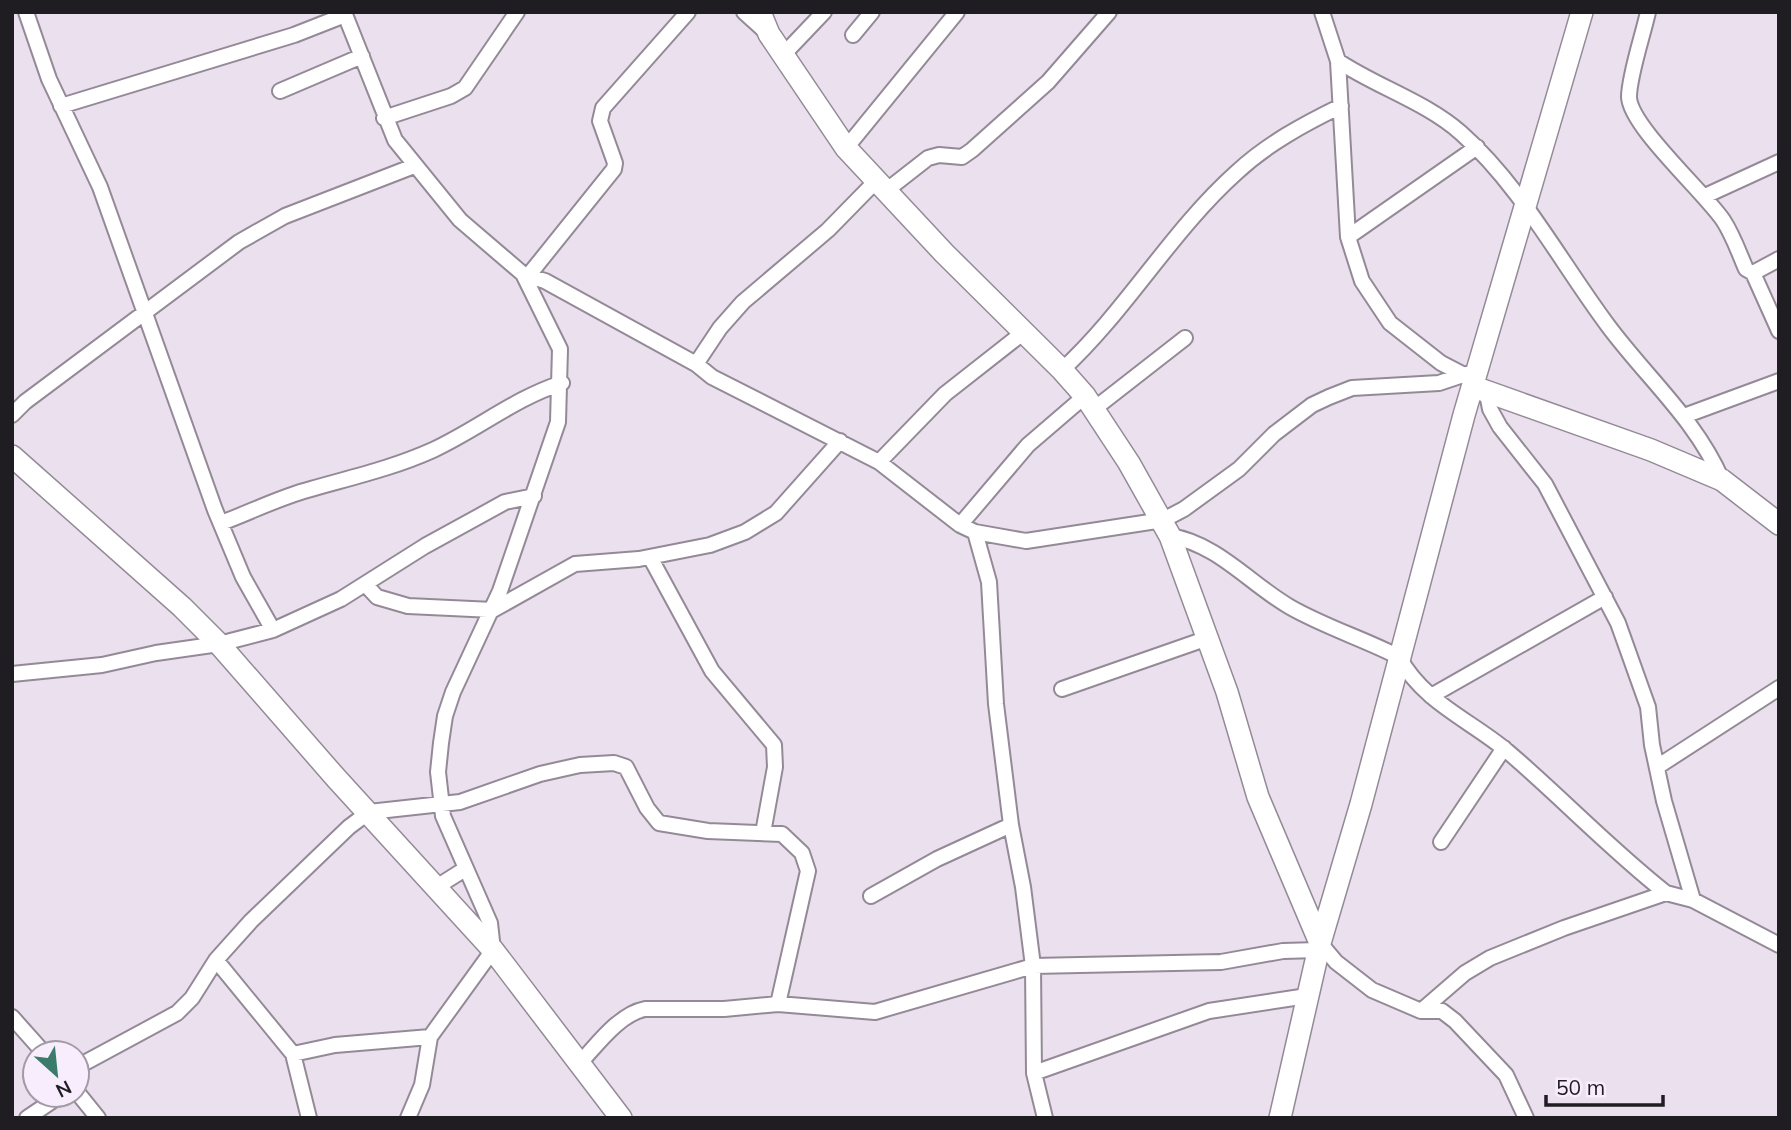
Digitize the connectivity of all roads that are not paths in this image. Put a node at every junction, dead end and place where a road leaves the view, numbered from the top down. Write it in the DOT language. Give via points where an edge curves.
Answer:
graph roads {
  1 [pos="26,12"];
  2 [pos="517,12"];
  3 [pos="688,12"];
  4 [pos="744,12"];
  5 [pos="760,12"];
  6 [pos="824,12"];
  7 [pos="872,12"];
  8 [pos="957,12"];
  9 [pos="1109,12"];
  10 [pos="1322,12"];
  11 [pos="1582,12"];
  12 [pos="1648,12"];
  13 [pos="345,13"];
  14 [pos="769,34"];
  15 [pos="853,36"];
  16 [pos="783,54"];
  17 [pos="362,56"];
  18 [pos="1338,61"];
  19 [pos="280,91"];
  20 [pos="61,106"];
  21 [pos="1341,106"];
  22 [pos="384,118"];
  23 [pos="1476,147"];
  24 [pos="846,148"];
  25 [pos="1779,162"];
  26 [pos="414,166"];
  27 [pos="882,185"];
  28 [pos="1705,196"];
  29 [pos="1526,210"];
  30 [pos="1348,237"];
  31 [pos="1779,259"];
  32 [pos="1753,273"];
  33 [pos="526,275"];
  34 [pos="146,311"];
  35 [pos="1779,331"];
  36 [pos="1024,332"];
  37 [pos="1185,338"];
  38 [pos="696,364"];
  39 [pos="1062,370"];
  40 [pos="1779,381"];
  41 [pos="562,383"];
  42 [pos="1476,385"];
  43 [pos="1090,403"];
  44 [pos="12,415"];
  45 [pos="1684,416"];
  46 [pos="840,441"];
  47 [pos="12,456"];
  48 [pos="879,462"];
  49 [pos="1722,480"];
  50 [pos="534,496"];
  51 [pos="220,523"];
  52 [pos="1779,524"];
  53 [pos="960,525"];
  54 [pos="1166,528"];
  55 [pos="975,532"];
  56 [pos="650,557"];
  57 [pos="365,584"];
  58 [pos="1605,597"];
  59 [pos="493,610"];
  60 [pos="273,630"];
  61 [pos="1208,638"];
  62 [pos="219,644"];
  63 [pos="1399,657"];
  64 [pos="12,674"];
  65 [pos="1779,688"];
  66 [pos="1062,689"];
  67 [pos="1431,696"];
  68 [pos="1504,748"];
  69 [pos="1657,767"];
  70 [pos="441,805"];
  71 [pos="369,813"];
  72 [pos="1011,825"];
  73 [pos="763,833"];
  74 [pos="1441,842"];
  75 [pos="466,869"];
  76 [pos="435,888"];
  77 [pos="1665,893"];
  78 [pos="871,896"];
  79 [pos="1693,900"];
  80 [pos="1779,945"];
  81 [pos="1319,946"];
  82 [pos="493,950"];
  83 [pos="216,960"];
  84 [pos="1033,966"];
  85 [pos="1307,996"];
  86 [pos="778,1004"];
  87 [pos="1421,1011"];
  88 [pos="12,1017"];
  89 [pos="430,1037"];
  90 [pos="32,1039"];
  91 [pos="293,1054"];
  92 [pos="91,1059"];
  93 [pos="579,1063"];
  94 [pos="1034,1073"];
  95 [pos="309,1118"];
  96 [pos="408,1118"];
  97 [pos="621,1118"];
  98 [pos="1045,1118"];
  99 [pos="1280,1118"];
  100 [pos="1526,1118"];
  1 -- 20 [label="street"];
  2 -- 22 [label="street" via="465,88"];
  3 -- 33 [label="street" via="603,108 600,121 614,169"];
  4 -- 14 [label="street"];
  5 -- 14 [label="street"];
  6 -- 16 [label="street"];
  7 -- 15 [label="street"];
  8 -- 24 [label="street"];
  9 -- 27 [label="street" via="1048,82 972,150 962,157 928,158"];
  10 -- 18 [label="street"];
  11 -- 29 [label="street"];
  12 -- 28 [label="street" via="1629,97 1633,114"];
  13 -- 17 [label="street"];
  13 -- 20 [label="street" via="294,35"];
  14 -- 16 [label="street"];
  16 -- 24 [label="street"];
  17 -- 19 [label="street"];
  17 -- 22 [label="street"];
  18 -- 21 [label="street"];
  18 -- 23 [label="street" via="1430,111"];
  20 -- 34 [label="street" via="100,187"];
  21 -- 30 [label="street"];
  21 -- 39 [label="street" via="1296,128 1236,172 1159,257 1091,344"];
  22 -- 26 [label="street"];
  23 -- 29 [label="street"];
  23 -- 30 [label="street"];
  24 -- 27 [label="street"];
  25 -- 28 [label="street"];
  26 -- 33 [label="street" via="460,220"];
  26 -- 34 [label="street" via="285,216 239,242"];
  27 -- 36 [label="street"];
  27 -- 38 [label="street" via="743,302"];
  28 -- 32 [label="street" via="1725,223 1746,269"];
  29 -- 42 [label="street"];
  29 -- 45 [label="street" via="1610,328"];
  30 -- 42 [label="street" via="1362,281 1390,323"];
  31 -- 32 [label="street"];
  32 -- 35 [label="street"];
  33 -- 38 [label="street"];
  33 -- 41 [label="street" via="560,349"];
  34 -- 44 [label="street"];
  34 -- 51 [label="street"];
  36 -- 39 [label="street"];
  36 -- 48 [label="street" via="945,394"];
  37 -- 43 [label="street"];
  38 -- 46 [label="street" via="712,377"];
  39 -- 43 [label="street"];
  40 -- 45 [label="street"];
  41 -- 50 [label="street" via="558,422"];
  41 -- 51 [label="street" via="531,393 435,449 395,466 308,489"];
  42 -- 49 [label="street"];
  42 -- 54 [label="street" via="1352,388 1329,397 1274,434"];
  42 -- 58 [label="street" via="1500,426 1545,484"];
  42 -- 63 [label="street"];
  43 -- 53 [label="street" via="1028,445"];
  43 -- 54 [label="street"];
  45 -- 49 [label="street"];
  46 -- 48 [label="street"];
  46 -- 56 [label="street" via="776,513 745,532 710,545"];
  47 -- 62 [label="street"];
  48 -- 53 [label="street"];
  49 -- 52 [label="street"];
  50 -- 57 [label="street" via="505,502"];
  50 -- 59 [label="street"];
  51 -- 60 [label="street"];
  53 -- 55 [label="street"];
  54 -- 55 [label="street" via="1026,541"];
  54 -- 61 [label="street"];
  54 -- 63 [label="street" via="1214,553 1290,607"];
  55 -- 72 [label="street" via="989,582 996,704"];
  56 -- 59 [label="street" via="575,564"];
  56 -- 73 [label="street" via="712,671 774,746 775,767"];
  57 -- 59 [label="street" via="377,597 408,606"];
  57 -- 60 [label="street" via="317,612"];
  58 -- 67 [label="street"];
  58 -- 69 [label="street" via="1648,707"];
  59 -- 70 [label="street" via="444,716 438,772"];
  60 -- 62 [label="street"];
  61 -- 66 [label="street"];
  61 -- 81 [label="street" via="1258,797"];
  62 -- 64 [label="street" via="102,665"];
  62 -- 71 [label="street"];
  63 -- 67 [label="street"];
  63 -- 81 [label="street"];
  65 -- 69 [label="street"];
  67 -- 68 [label="street"];
  68 -- 74 [label="street"];
  68 -- 77 [label="street"];
  69 -- 79 [label="street"];
  70 -- 71 [label="street"];
  70 -- 73 [label="street" via="540,774 614,763 626,767 659,823"];
  70 -- 75 [label="street"];
  71 -- 76 [label="street"];
  71 -- 83 [label="street" via="251,921"];
  72 -- 78 [label="street"];
  72 -- 84 [label="street"];
  73 -- 86 [label="street" via="782,834 802,852 808,871"];
  75 -- 76 [label="street"];
  75 -- 82 [label="street" via="490,922"];
  76 -- 82 [label="street"];
  77 -- 79 [label="street"];
  77 -- 87 [label="street" via="1490,958"];
  79 -- 80 [label="street"];
  81 -- 84 [label="street" via="1221,962"];
  81 -- 85 [label="street"];
  81 -- 87 [label="street" via="1371,990"];
  82 -- 89 [label="street"];
  82 -- 93 [label="street"];
  83 -- 91 [label="street"];
  83 -- 92 [label="street" via="177,1013"];
  84 -- 86 [label="street" via="875,1012"];
  84 -- 94 [label="street"];
  85 -- 94 [label="street" via="1209,1012"];
  85 -- 99 [label="street"];
  86 -- 93 [label="street" via="636,1011"];
  87 -- 100 [label="street" via="1442,1011 1493,1058"];
  88 -- 90 [label="street"];
  89 -- 91 [label="street" via="335,1045"];
  89 -- 96 [label="street" via="422,1085"];
  91 -- 95 [label="street"];
  93 -- 97 [label="street"];
  94 -- 98 [label="street"];
}
